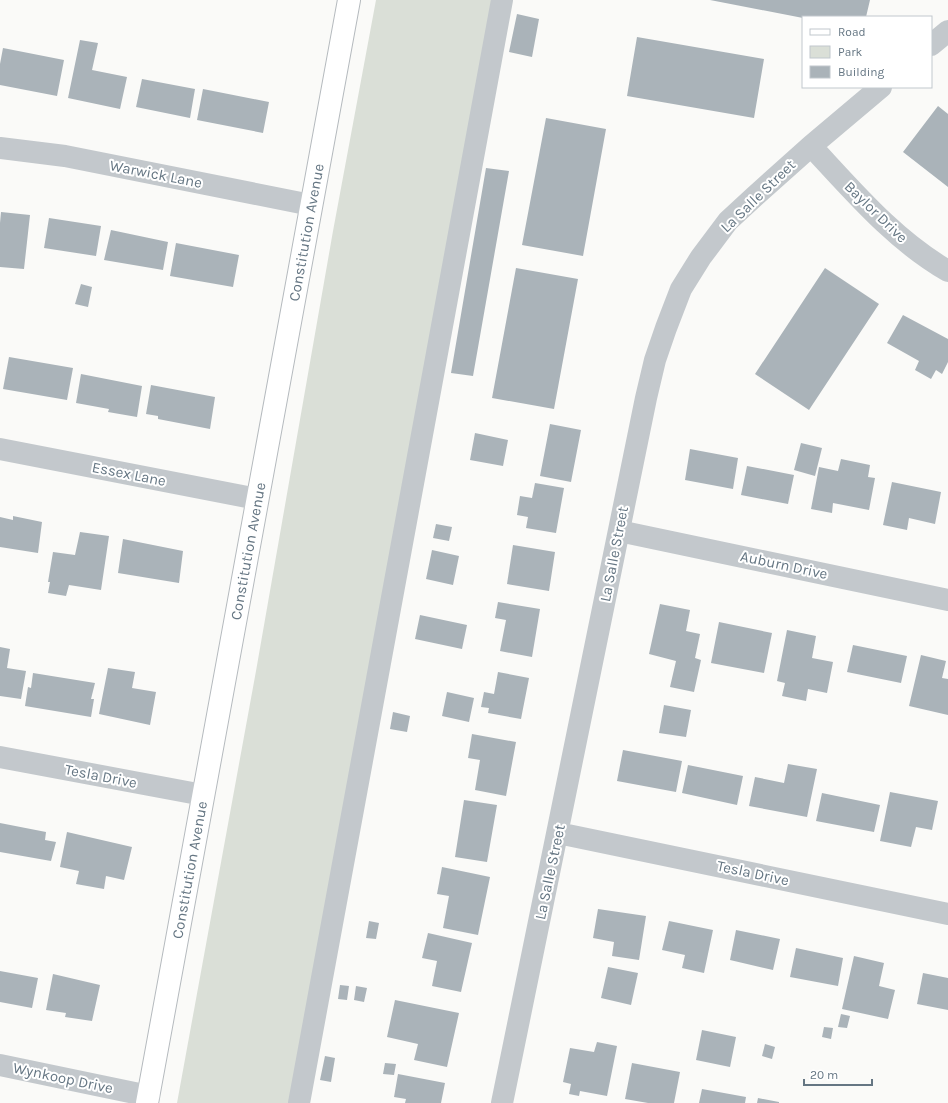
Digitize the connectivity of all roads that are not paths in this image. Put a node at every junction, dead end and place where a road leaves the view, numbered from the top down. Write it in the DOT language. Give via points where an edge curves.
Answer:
graph roads {
  1 [pos="349,0"];
  2 [pos="502,0"];
  3 [pos="948,31"];
  4 [pos="932,44"];
  5 [pos="880,88"];
  6 [pos="811,146"];
  7 [pos="0,148"];
  8 [pos="311,205"];
  9 [pos="948,271"];
  10 [pos="0,449"];
  11 [pos="258,499"];
  12 [pos="619,531"];
  13 [pos="948,600"];
  14 [pos="0,757"];
  15 [pos="203,796"];
  16 [pos="558,833"];
  17 [pos="948,914"];
  18 [pos="0,1065"];
  19 [pos="148,1100"];
  20 [pos="299,1103"];
  21 [pos="502,1103"];
  1 -- 8 [label="main road, Constitution Avenue"];
  2 -- 20 [label="street"];
  3 -- 4 [label="street"];
  5 -- 6 [label="street, La Salle Street"];
  6 -- 9 [label="street, Baylor Drive" via="881,220 909,244"];
  6 -- 12 [label="street, La Salle Street" via="728,221 681,289 655,360"];
  7 -- 8 [label="street, Warwick Lane" via="65,156"];
  8 -- 11 [label="main road, Constitution Avenue"];
  10 -- 11 [label="street, Essex Lane"];
  11 -- 15 [label="main road, Constitution Avenue"];
  12 -- 13 [label="street, Auburn Drive"];
  12 -- 16 [label="street, La Salle Street"];
  14 -- 15 [label="street, Tesla Drive"];
  15 -- 19 [label="main road, Constitution Avenue"];
  16 -- 17 [label="street, Tesla Drive"];
  16 -- 21 [label="street, La Salle Street"];
  18 -- 19 [label="street, Wynkoop Drive"];
}
